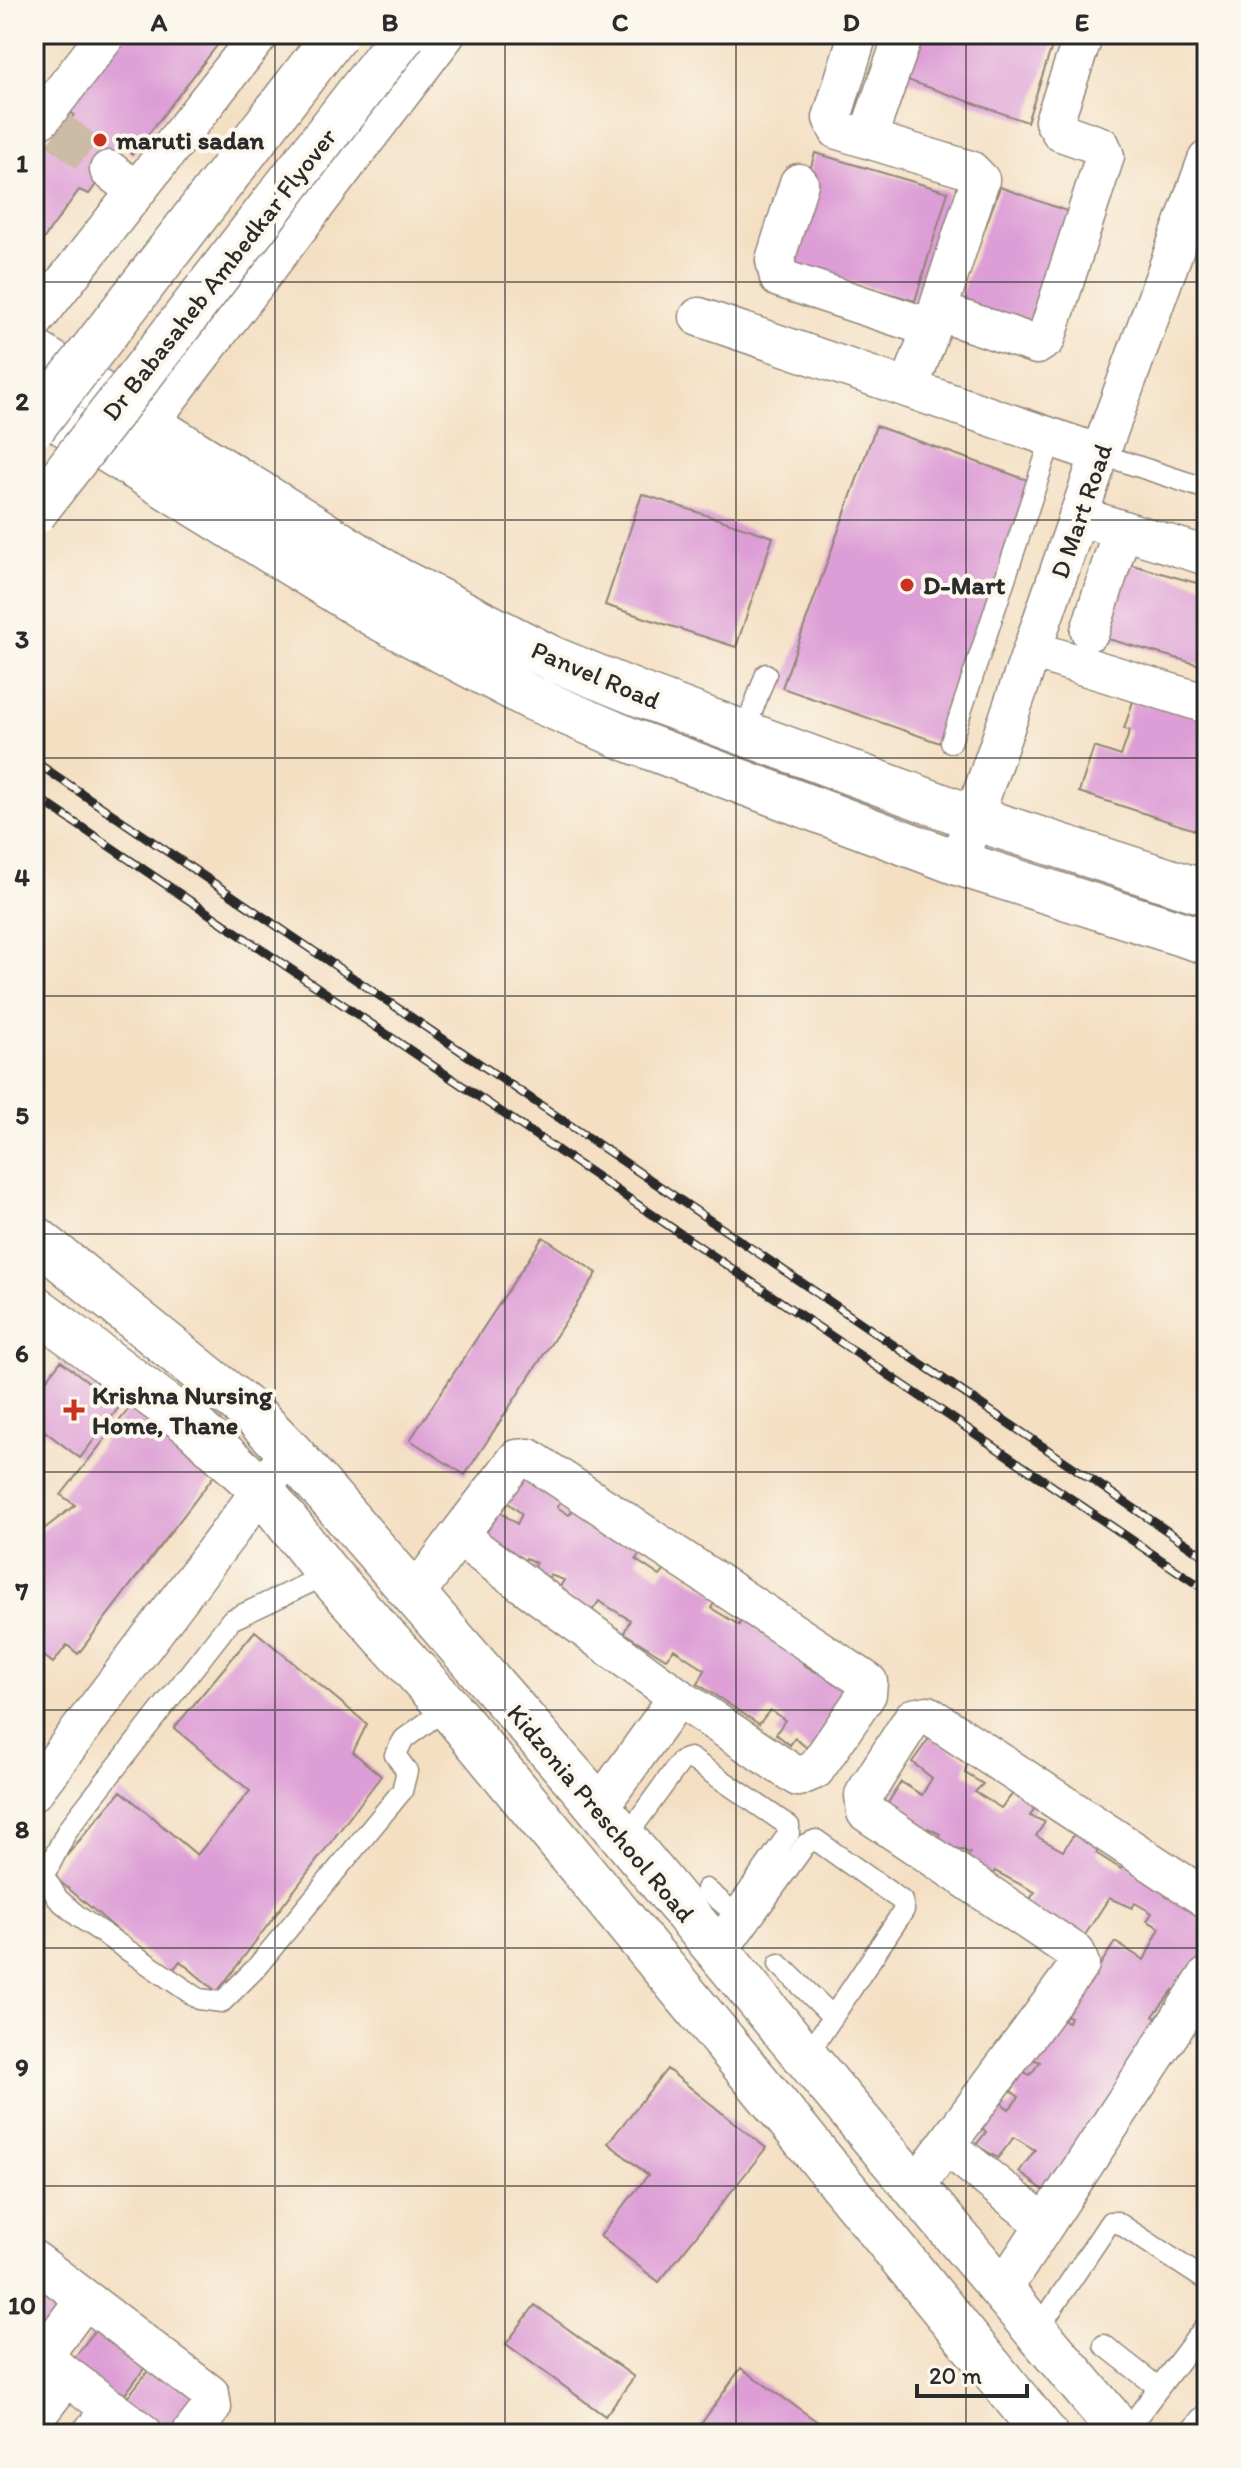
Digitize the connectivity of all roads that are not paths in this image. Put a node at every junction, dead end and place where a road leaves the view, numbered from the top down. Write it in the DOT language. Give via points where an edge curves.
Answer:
graph roads {
  1 [pos="107,34"];
  2 [pos="260,34"];
  3 [pos="336,34"];
  4 [pos="404,34"];
  5 [pos="446,34"];
  6 [pos="858,34"];
  7 [pos="904,34"];
  8 [pos="1084,34"];
  9 [pos="45,122"];
  10 [pos="867,139"];
  11 [pos="1207,160"];
  12 [pos="799,183"];
  13 [pos="1200,199"];
  14 [pos="699,317"];
  15 [pos="34,321"];
  16 [pos="34,352"];
  17 [pos="909,388"];
  18 [pos="34,405"];
  19 [pos="149,424"];
  20 [pos="34,426"];
  21 [pos="1052,437"];
  22 [pos="1100,454"];
  23 [pos="122,459"];
  24 [pos="1207,489"];
  25 [pos="34,513"];
  26 [pos="1078,516"];
  27 [pos="1122,530"];
  28 [pos="1207,556"];
  29 [pos="1090,631"];
  30 [pos="1032,650"];
  31 [pos="766,674"];
  32 [pos="1207,704"];
  33 [pos="744,733"];
  34 [pos="951,742"];
  35 [pos="974,818"];
  36 [pos="958,863"];
  37 [pos="1207,893"];
  38 [pos="1207,942"];
  39 [pos="34,1237"];
  40 [pos="34,1307"];
  41 [pos="290,1452"];
  42 [pos="261,1489"];
  43 [pos="458,1536"];
  44 [pos="328,1574"];
  45 [pos="414,1596"];
  46 [pos="678,1697"];
  47 [pos="448,1707"];
  48 [pos="45,1752"];
  49 [pos="34,1791"];
  50 [pos="612,1823"];
  51 [pos="706,1889"];
  52 [pos="1207,1899"];
  53 [pos="723,1938"];
  54 [pos="779,1964"];
  55 [pos="1207,1977"];
  56 [pos="833,2017"];
  57 [pos="806,2057"];
  58 [pos="843,2102"];
  59 [pos="804,2137"];
  60 [pos="946,2145"];
  61 [pos="915,2187"];
  62 [pos="1045,2224"];
  63 [pos="34,2260"];
  64 [pos="1207,2281"];
  65 [pos="1002,2290"];
  66 [pos="85,2299"];
  67 [pos="1207,2324"];
  68 [pos="1037,2331"];
  69 [pos="1104,2345"];
  70 [pos="44,2363"];
  71 [pos="1159,2388"];
  72 [pos="34,2419"];
  73 [pos="101,2422"];
  74 [pos="1207,2425"];
  75 [pos="144,2434"];
  76 [pos="191,2434"];
  77 [pos="1045,2434"];
  78 [pos="1124,2434"];
  79 [pos="1200,2434"];
  1 -- 9 [label="street"];
  2 -- 15 [label="street" via="123,181"];
  3 -- 20 [label="street, Dr Babasaheb Ambedkar Flyover, bridge"];
  4 -- 25 [label="street, Dr Babasaheb Ambedkar Flyover, bridge"];
  5 -- 19 [label="street"];
  6 -- 10 [label="street" via="832,118 838,130"];
  7 -- 10 [label="street"];
  8 -- 10 [label="street" via="1054,121 1061,132 1101,146 1105,156 1046,339 1037,345 946,314 939,306 980,180 970,170"];
  11 -- 13 [label="street, D Mart Road"];
  12 -- 17 [label="street" via="775,260 779,278 934,322"];
  13 -- 22 [label="street, D Mart Road"];
  14 -- 17 [label="street"];
  16 -- 19 [label="street, Panvel Road"];
  17 -- 21 [label="street"];
  18 -- 23 [label="street, Panvel Road"];
  19 -- 23 [label="street"];
  19 -- 33 [label="street, Panvel Road" via="411,586 553,659"];
  21 -- 22 [label="street"];
  21 -- 34 [label="lane"];
  22 -- 24 [label="lane"];
  22 -- 26 [label="street, D Mart Road"];
  23 -- 36 [label="street, Panvel Road" via="378,617 532,698"];
  26 -- 27 [label="street"];
  26 -- 30 [label="street, D Mart Road"];
  27 -- 28 [label="street"];
  27 -- 29 [label="street"];
  30 -- 32 [label="street"];
  30 -- 35 [label="street, D Mart Road"];
  31 -- 33 [label="lane"];
  33 -- 35 [label="street, Panvel Road"];
  35 -- 36 [label="street, D Mart Road"];
  35 -- 37 [label="street, Panvel Road"];
  36 -- 38 [label="street, Panvel Road"];
  39 -- 41 [label="street, Kidzonia Preschool Road" via="254,1415"];
  40 -- 42 [label="street, Kidzonia Preschool Road" via="191,1424"];
  41 -- 42 [label="street"];
  41 -- 45 [label="street, Kidzonia Preschool Road"];
  42 -- 44 [label="street, Kidzonia Preschool Road"];
  42 -- 48 [label="street"];
  43 -- 45 [label="street"];
  43 -- 46 [label="street"];
  43 -- 46 [label="street" via="517,1459 529,1458 868,1682 867,1694 815,1770 798,1777"];
  44 -- 47 [label="street, Kidzonia Preschool Road"];
  44 -- 47 [label="lane" via="231,1620 68,1829 44,1876 58,1899 199,1999 222,2002 402,1791 407,1771 395,1755 404,1739"];
  45 -- 50 [label="street, Kidzonia Preschool Road"];
  46 -- 50 [label="street"];
  47 -- 59 [label="street, Kidzonia Preschool Road"];
  48 -- 49 [label="street"];
  50 -- 53 [label="street, Kidzonia Preschool Road"];
  50 -- 53 [label="lane" via="690,1758 789,1826"];
  51 -- 53 [label="lane"];
  52 -- 60 [label="street" via="928,1715 913,1718 864,1795 866,1812 1076,1953 1080,1964"];
  53 -- 56 [label="lane" via="806,1844 816,1840 902,1901 904,1910"];
  53 -- 57 [label="street, Kidzonia Preschool Road"];
  54 -- 56 [label="lane"];
  55 -- 62 [label="street"];
  56 -- 57 [label="lane"];
  57 -- 58 [label="street, Kidzonia Preschool Road"];
  58 -- 59 [label="street"];
  58 -- 61 [label="street, Kidzonia Preschool Road"];
  59 -- 77 [label="street, Kidzonia Preschool Road"];
  60 -- 61 [label="street"];
  60 -- 62 [label="street"];
  61 -- 65 [label="street, Kidzonia Preschool Road"];
  62 -- 65 [label="street"];
  63 -- 66 [label="street"];
  64 -- 68 [label="lane" via="1110,2222"];
  65 -- 68 [label="street, Kidzonia Preschool Road"];
  66 -- 70 [label="street"];
  66 -- 76 [label="street" via="210,2394 212,2407"];
  67 -- 71 [label="lane"];
  68 -- 78 [label="street, Kidzonia Preschool Road"];
  69 -- 71 [label="lane"];
  70 -- 72 [label="street"];
  70 -- 73 [label="street"];
  71 -- 78 [label="lane"];
  73 -- 75 [label="street"];
  74 -- 79 [label="street"];
}
